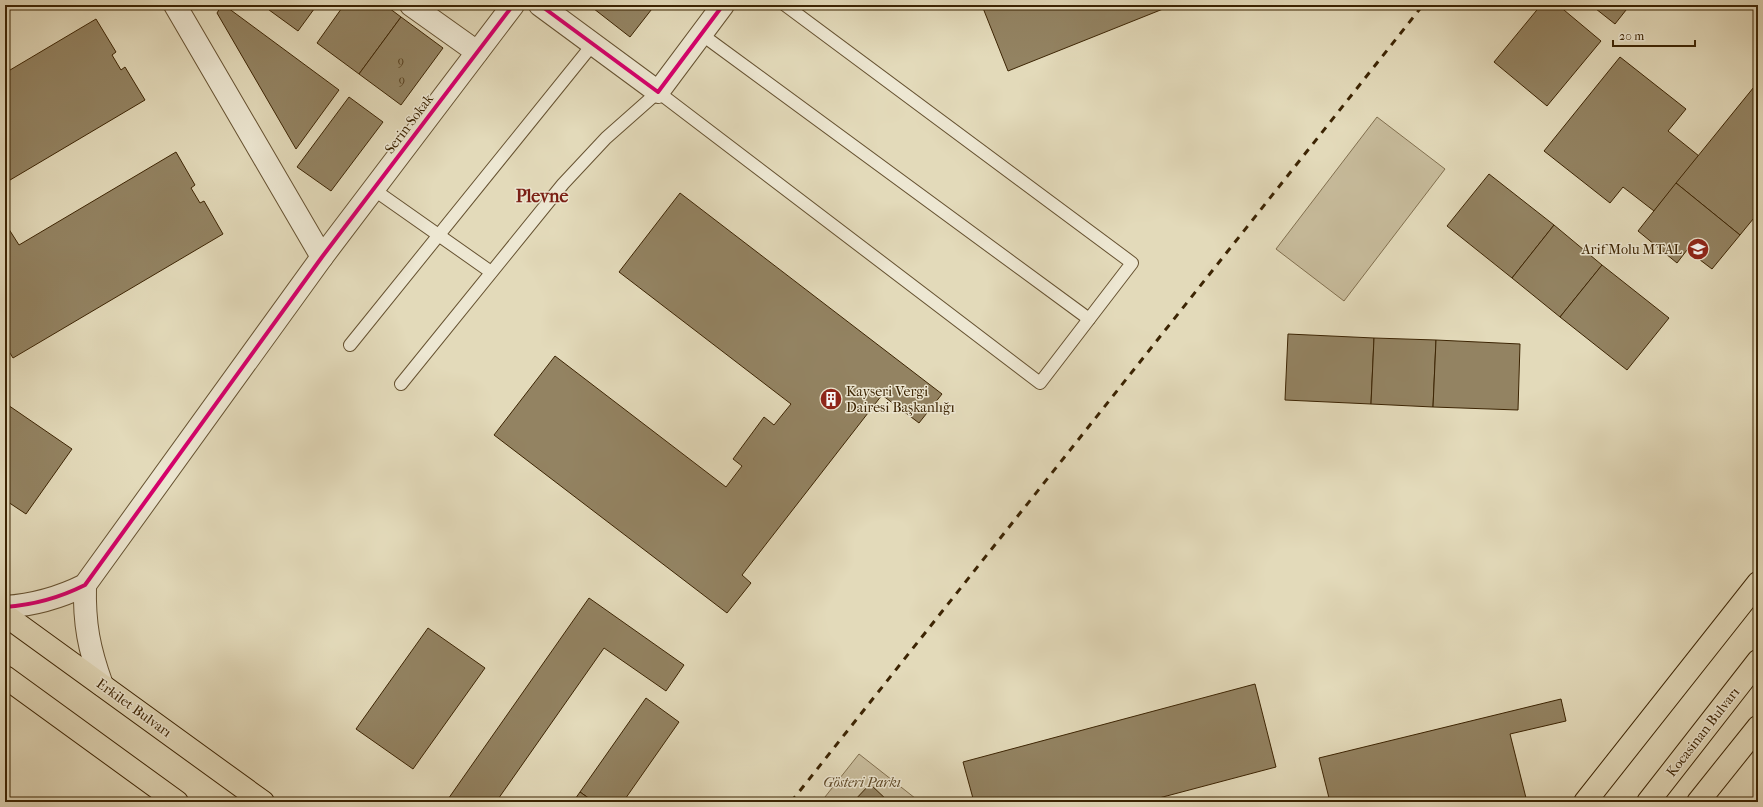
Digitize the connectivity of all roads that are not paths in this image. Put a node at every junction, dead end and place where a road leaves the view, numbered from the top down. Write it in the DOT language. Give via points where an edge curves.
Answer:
graph roads {
  1 [pos="175,5"];
  2 [pos="411,5"];
  3 [pos="513,5"];
  4 [pos="540,5"];
  5 [pos="723,5"];
  6 [pos="785,5"];
  7 [pos="701,34"];
  8 [pos="593,44"];
  9 [pos="477,52"];
  10 [pos="658,92"];
  11 [pos="373,189"];
  12 [pos="438,235"];
  13 [pos="322,257"];
  14 [pos="491,272"];
  15 [pos="1089,319"];
  16 [pos="350,345"];
  17 [pos="401,384"];
  18 [pos="1758,583"];
  19 [pos="85,585"];
  20 [pos="5,608"];
  21 [pos="5,615"];
  22 [pos="1758,661"];
  23 [pos="5,677"];
  24 [pos="102,685"];
  25 [pos="1758,727"];
  26 [pos="177,802"];
  27 [pos="263,802"];
  28 [pos="1584,802"];
  29 [pos="1648,802"];
  30 [pos="1698,802"];
  1 -- 13 [label="street"];
  2 -- 9 [label="street"];
  3 -- 9 [label="street, Serin Sokak"];
  4 -- 8 [label="street"];
  5 -- 7 [label="street"];
  6 -- 15 [label="lane" via="1132,263"];
  7 -- 10 [label="street"];
  7 -- 15 [label="lane"];
  8 -- 10 [label="street"];
  8 -- 12 [label="lane"];
  9 -- 11 [label="street, Serin Sokak"];
  10 -- 14 [label="lane" via="606,138 563,184"];
  10 -- 15 [label="lane" via="1040,383"];
  11 -- 12 [label="lane"];
  11 -- 13 [label="street, Serin Sokak"];
  12 -- 14 [label="lane"];
  12 -- 16 [label="lane"];
  13 -- 19 [label="street, Serin Sokak"];
  14 -- 17 [label="lane"];
  18 -- 28 [label="main road"];
  19 -- 20 [label="street" via="48,600"];
  19 -- 24 [label="street" via="86,631"];
  21 -- 24 [label="main road, Erkilet Bulvarı"];
  22 -- 29 [label="main road, Kocasinan Bulvarı"];
  23 -- 26 [label="main road"];
  24 -- 27 [label="main road, Erkilet Bulvarı"];
  25 -- 30 [label="main road"];
}
